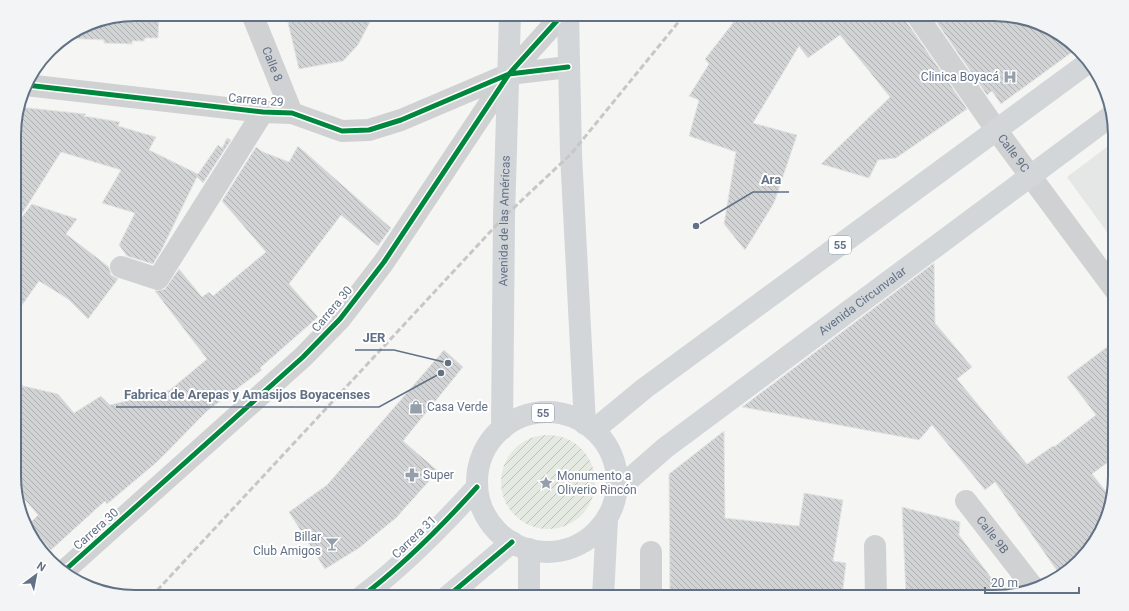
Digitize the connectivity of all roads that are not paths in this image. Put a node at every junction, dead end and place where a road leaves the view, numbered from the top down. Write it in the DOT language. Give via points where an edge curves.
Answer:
graph roads {
  1 [pos="255,21"];
  2 [pos="510,21"];
  3 [pos="557,21"];
  4 [pos="568,21"];
  5 [pos="921,21"];
  6 [pos="1084,66"];
  7 [pos="568,67"];
  8 [pos="509,74"];
  9 [pos="33,85"];
  10 [pos="263,112"];
  11 [pos="292,113"];
  12 [pos="1107,119"];
  13 [pos="997,131"];
  14 [pos="1031,176"];
  15 [pos="121,267"];
  16 [pos="1108,280"];
  17 [pos="590,427"];
  18 [pos="502,429"];
  19 [pos="477,487"];
  20 [pos="617,490"];
  21 [pos="966,501"];
  22 [pos="607,520"];
  23 [pos="521,546"];
  24 [pos="875,546"];
  25 [pos="651,552"];
  26 [pos="68,568"];
  27 [pos="1031,584"];
  28 [pos="371,590"];
  29 [pos="457,590"];
  30 [pos="529,590"];
  31 [pos="603,590"];
  32 [pos="651,590"];
  33 [pos="876,590"];
  1 -- 11 [label="street, Calle 8"];
  2 -- 8 [label="main road, Avenida de las Américas"];
  3 -- 8 [label="street, Carrera 30"];
  4 -- 7 [label="main road"];
  5 -- 13 [label="street, Calle 9C"];
  6 -- 13 [label="main road, 55"];
  7 -- 8 [label="street, Carrera 29"];
  7 -- 17 [label="main road"];
  8 -- 11 [label="street, Carrera 29" via="401,120 369,130 342,131"];
  8 -- 18 [label="main road, Avenida de las Américas" via="504,217"];
  8 -- 26 [label="street, Carrera 30" via="384,262 340,319 303,357"];
  9 -- 10 [label="street, Carrera 29"];
  10 -- 11 [label="street, Carrera 29"];
  10 -- 15 [label="street" via="158,279"];
  12 -- 14 [label="main road, Avenida Circunvalar"];
  13 -- 14 [label="street, Calle 9C"];
  13 -- 17 [label="main road, 55"];
  14 -- 16 [label="street, Calle 9C"];
  14 -- 20 [label="main road, Avenida Circunvalar" via="665,448"];
  17 -- 18 [label="main road, 55" via="565,414 543,413 521,417"];
  17 -- 20 [label="main road, 55" via="605,443 613,457 617,473"];
  18 -- 19 [label="main road, 55" via="483,455"];
  19 -- 23 [label="main road, 55" via="485,513 492,525"];
  19 -- 28 [label="main road, Carrera 31" via="425,543"];
  20 -- 22 [label="main road, 55"];
  21 -- 27 [label="street, Calle 9B"];
  22 -- 23 [label="main road, 55" via="576,546 560,551 544,552"];
  22 -- 31 [label="main road"];
  23 -- 29 [label="main road"];
  23 -- 30 [label="main road"];
  24 -- 33 [label="street"];
  25 -- 32 [label="street"];
}
